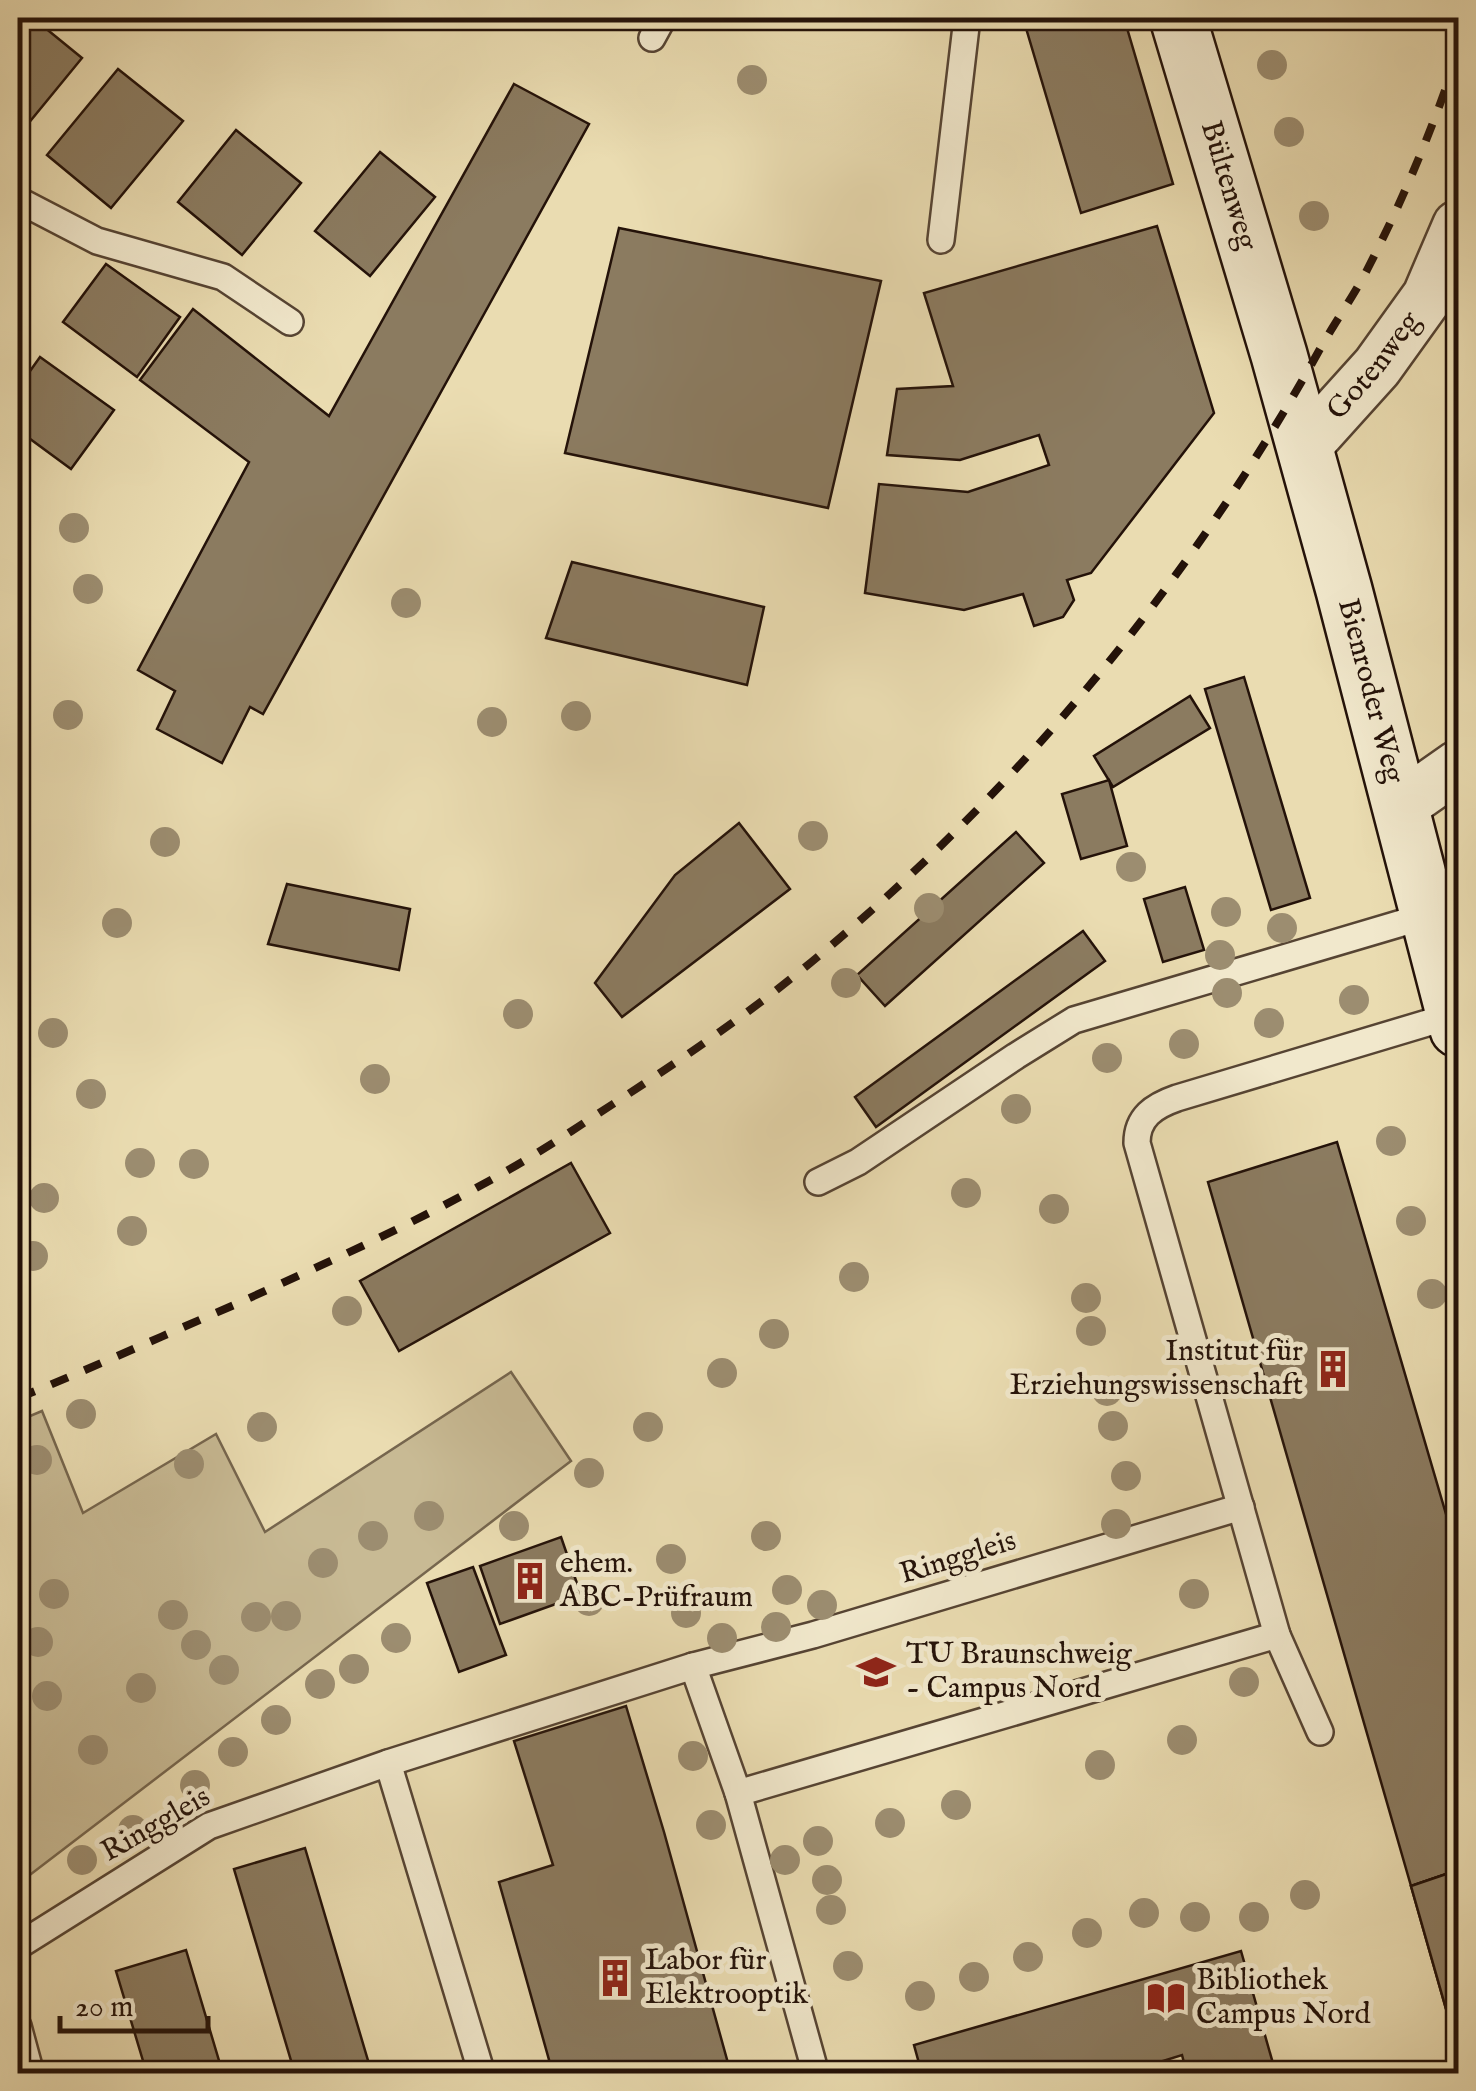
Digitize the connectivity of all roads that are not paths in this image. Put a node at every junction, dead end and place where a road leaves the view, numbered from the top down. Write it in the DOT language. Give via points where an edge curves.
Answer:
graph roads {
  1 [pos="967,18"];
  2 [pos="1178,18"];
  3 [pos="18,200"];
  4 [pos="1458,226"];
  5 [pos="941,240"];
  6 [pos="290,322"];
  7 [pos="1279,356"];
  8 [pos="1304,448"];
  9 [pos="1458,766"];
  10 [pos="1402,806"];
  11 [pos="1429,914"];
  12 [pos="1456,1022"];
  13 [pos="818,1182"];
  14 [pos="1241,1507"];
  15 [pos="1277,1634"];
  16 [pos="693,1666"];
  17 [pos="1320,1732"];
  18 [pos="388,1762"];
  19 [pos="738,1793"];
  20 [pos="18,1946"];
  21 [pos="18,2026"];
  22 [pos="31,2074"];
  23 [pos="482,2074"];
  24 [pos="816,2074"];
  1 -- 5 [label="lane"];
  2 -- 7 [label="main road, Bültenweg"];
  3 -- 6 [label="lane" via="97,241 223,278"];
  4 -- 8 [label="street, Gotenweg" via="1428,296 1377,367"];
  7 -- 8 [label="main road, Bienroder Weg"];
  8 -- 10 [label="main road, Bienroder Weg"];
  9 -- 10 [label="street"];
  10 -- 11 [label="main road, Bienroder Weg"];
  11 -- 12 [label="main road, Bienroder Weg"];
  11 -- 13 [label="lane" via="1074,1020"];
  12 -- 14 [label="lane" via="1177,1098 1153,1108 1139,1126 1137,1143"];
  14 -- 15 [label="lane"];
  14 -- 16 [label="lane, Ringgleis"];
  15 -- 17 [label="lane"];
  15 -- 19 [label="lane"];
  16 -- 18 [label="lane, Ringgleis"];
  16 -- 19 [label="lane"];
  18 -- 20 [label="lane, Ringgleis" via="209,1826"];
  18 -- 23 [label="lane"];
  19 -- 24 [label="lane"];
  21 -- 22 [label="lane"];
}
